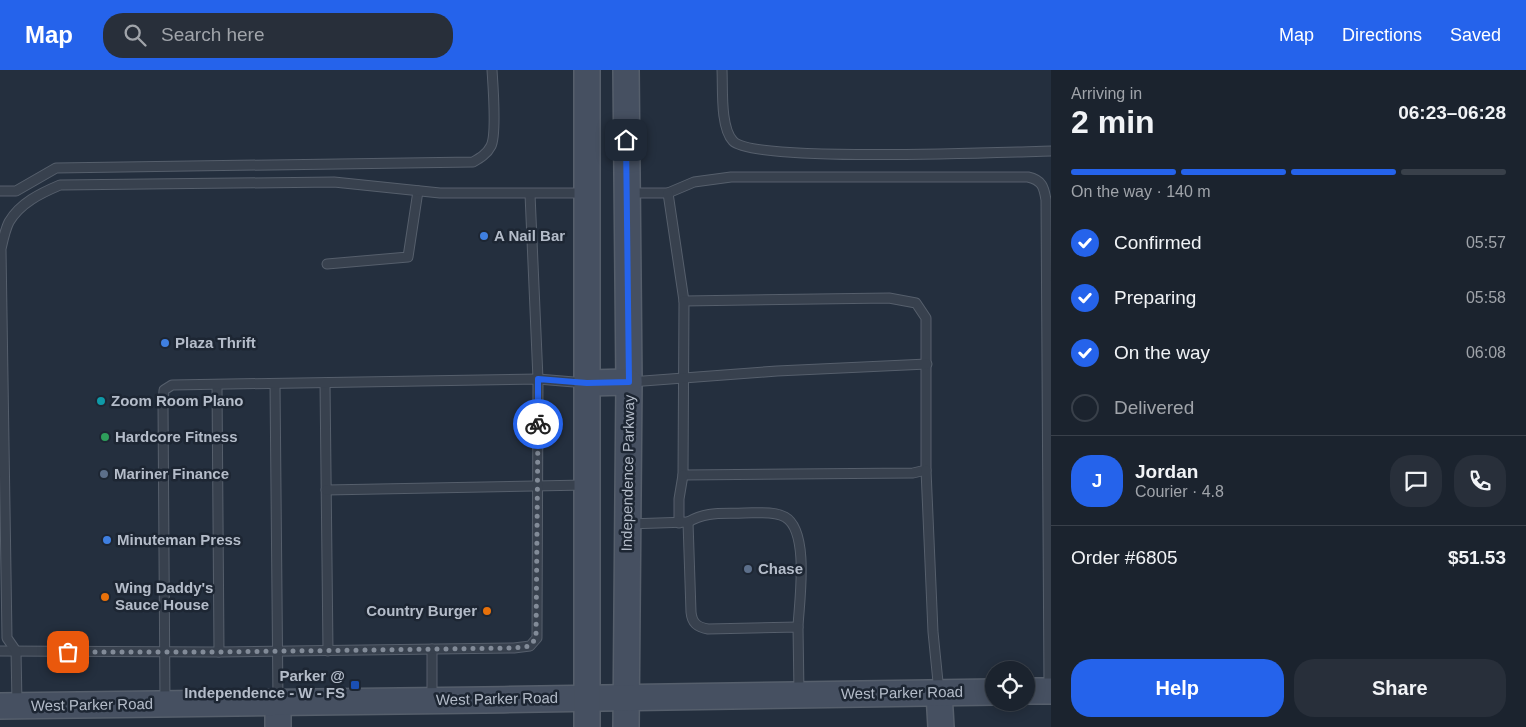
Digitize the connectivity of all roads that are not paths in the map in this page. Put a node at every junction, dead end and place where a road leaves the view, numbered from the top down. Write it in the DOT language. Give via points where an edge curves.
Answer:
graph roads {
  1 [pos="492,70"];
  2 [pos="587,70"];
  3 [pos="626,70"];
  4 [pos="722,70"];
  5 [pos="1051,151"];
  6 [pos="0,191"];
  7 [pos="418,191"];
  8 [pos="587,193"];
  9 [pos="627,193"];
  10 [pos="668,193"];
  11 [pos="530,194"];
  12 [pos="327,264"];
  13 [pos="684,301"];
  14 [pos="927,364"];
  15 [pos="684,378"];
  16 [pos="538,379"];
  17 [pos="629,382"];
  18 [pos="325,383"];
  19 [pos="587,383"];
  20 [pos="275,384"];
  21 [pos="217,385"];
  22 [pos="926,470"];
  23 [pos="683,475"];
  24 [pos="586,485"];
  25 [pos="537,486"];
  26 [pos="326,490"];
  27 [pos="684,522"];
  28 [pos="628,524"];
  29 [pos="798,627"];
  30 [pos="432,649"];
  31 [pos="278,651"];
  32 [pos="328,651"];
  33 [pos="0,652"];
  34 [pos="16,652"];
  35 [pos="166,652"];
  36 [pos="219,652"];
  37 [pos="1042,691"];
  38 [pos="939,692"];
  39 [pos="985,692"];
  40 [pos="799,696"];
  41 [pos="587,698"];
  42 [pos="626,698"];
  43 [pos="432,700"];
  44 [pos="278,702"];
  45 [pos="165,704"];
  46 [pos="12,713"];
  47 [pos="278,727"];
  48 [pos="587,727"];
  49 [pos="626,727"];
  50 [pos="940,727"];
  1 -- 6 [label="lane" via="492,145 473,162 56,168 16,191"];
  2 -- 8 [label="main road"];
  3 -- 9 [label="main road, Independence Parkway"];
  4 -- 5 [label="lane" via="726,131 737,145 801,153"];
  7 -- 11 [label="lane"];
  7 -- 12 [label="lane" via="408,257"];
  7 -- 34 [label="lane" via="334,182 60,185 41,193 22,207 9,222 1,249 7,638"];
  8 -- 11 [label="lane"];
  8 -- 19 [label="main road"];
  9 -- 10 [label="lane"];
  9 -- 17 [label="main road, Independence Parkway"];
  10 -- 13 [label="lane"];
  10 -- 37 [label="lane" via="694,182 731,177 1028,177 1036,178 1044,187"];
  11 -- 16 [label="lane"];
  13 -- 14 [label="lane" via="889,298 916,303 926,318"];
  13 -- 15 [label="lane"];
  14 -- 15 [label="lane"];
  14 -- 22 [label="lane"];
  15 -- 17 [label="lane"];
  15 -- 23 [label="lane"];
  16 -- 18 [label="lane"];
  16 -- 19 [label="lane"];
  16 -- 25 [label="lane"];
  17 -- 19 [label="main road"];
  17 -- 28 [label="main road, Independence Parkway"];
  18 -- 20 [label="lane"];
  18 -- 26 [label="lane"];
  19 -- 24 [label="main road"];
  20 -- 21 [label="lane"];
  20 -- 31 [label="lane"];
  21 -- 35 [label="lane" via="172,385 164,390"];
  21 -- 36 [label="lane"];
  22 -- 23 [label="lane" via="914,473"];
  22 -- 38 [label="lane" via="932,632"];
  23 -- 27 [label="lane" via="679,499"];
  24 -- 25 [label="lane"];
  24 -- 41 [label="main road"];
  25 -- 26 [label="lane"];
  25 -- 30 [label="lane" via="536,638 530,646 514,648"];
  26 -- 32 [label="lane"];
  27 -- 28 [label="lane"];
  27 -- 29 [label="lane" via="691,612 696,624 708,629"];
  27 -- 29 [label="lane" via="705,514 767,513 786,518 793,525 800,542"];
  28 -- 42 [label="main road, Independence Parkway"];
  29 -- 40 [label="lane"];
  30 -- 32 [label="lane"];
  30 -- 43 [label="lane"];
  31 -- 32 [label="lane"];
  31 -- 36 [label="lane"];
  31 -- 44 [label="lane"];
  33 -- 34 [label="lane"];
  34 -- 35 [label="lane"];
  34 -- 46 [label="lane"];
  35 -- 36 [label="lane"];
  35 -- 45 [label="lane"];
  38 -- 39 [label="main road, West Parker Road"];
  38 -- 40 [label="main road, West Parker Road"];
  38 -- 50 [label="main road"];
  40 -- 42 [label="main road, West Parker Road"];
  41 -- 42 [label="main road, West Parker Road"];
  41 -- 43 [label="main road, West Parker Road"];
  41 -- 48 [label="main road"];
  42 -- 49 [label="main road, Independence Parkway"];
  43 -- 44 [label="main road, West Parker Road"];
  44 -- 45 [label="main road, West Parker Road"];
  44 -- 47 [label="main road"];
  45 -- 46 [label="main road, West Parker Road"];
}
